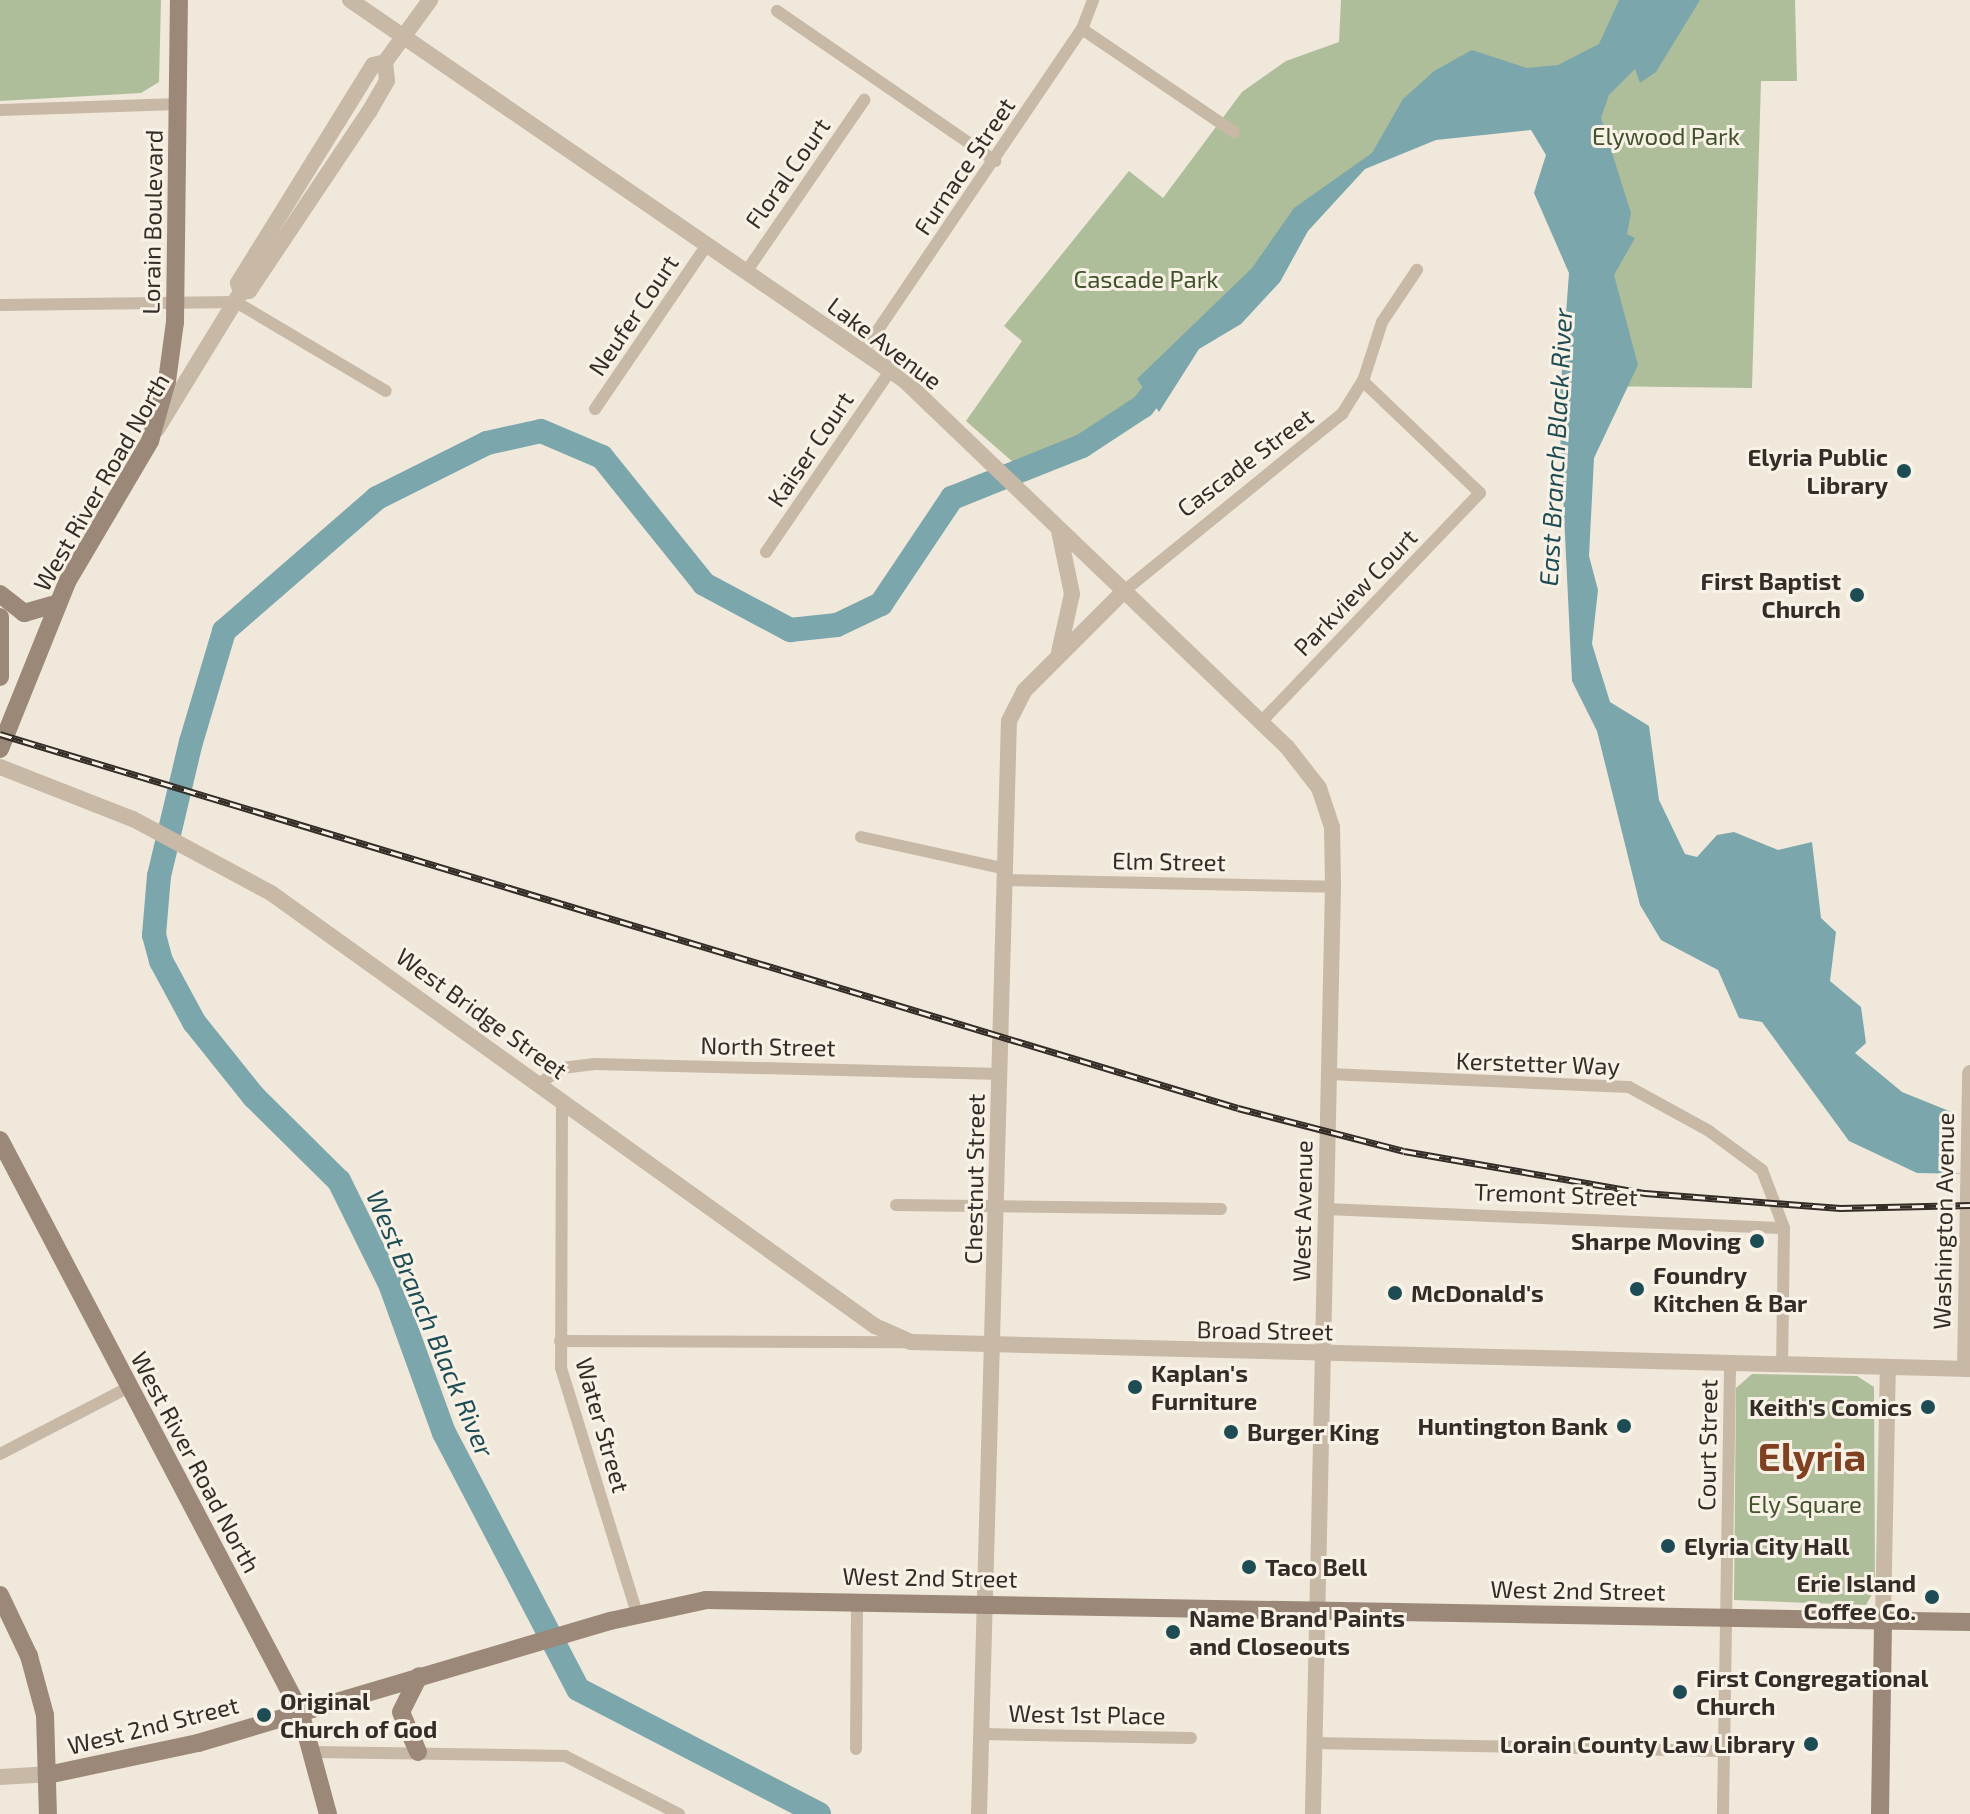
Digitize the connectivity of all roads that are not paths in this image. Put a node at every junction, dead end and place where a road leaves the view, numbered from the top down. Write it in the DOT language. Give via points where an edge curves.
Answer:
graph roads {
  1 [pos="179,0"];
  2 [pos="350,0"];
  3 [pos="430,0"];
  4 [pos="1093,0"];
  5 [pos="777,11"];
  6 [pos="1082,29"];
  7 [pos="402,35"];
  8 [pos="864,100"];
  9 [pos="178,104"];
  10 [pos="0,110"];
  11 [pos="1234,132"];
  12 [pos="995,161"];
  13 [pos="707,245"];
  14 [pos="1417,270"];
  15 [pos="746,272"];
  16 [pos="238,297"];
  17 [pos="176,303"];
  18 [pos="0,305"];
  19 [pos="863,352"];
  20 [pos="890,371"];
  21 [pos="1363,381"];
  22 [pos="386,391"];
  23 [pos="595,409"];
  24 [pos="150,441"];
  25 [pos="1057,525"];
  26 [pos="766,552"];
  27 [pos="1124,591"];
  28 [pos="0,594"];
  29 [pos="58,603"];
  30 [pos="0,617"];
  31 [pos="1058,657"];
  32 [pos="0,677"];
  33 [pos="1261,722"];
  34 [pos="0,749"];
  35 [pos="0,767"];
  36 [pos="1325,802"];
  37 [pos="861,837"];
  38 [pos="1006,874"];
  39 [pos="1333,887"];
  40 [pos="1970,1073"];
  41 [pos="1001,1074"];
  42 [pos="1329,1074"];
  43 [pos="539,1084"];
  44 [pos="562,1100"];
  45 [pos="0,1140"];
  46 [pos="896,1205"];
  47 [pos="998,1205"];
  48 [pos="1221,1209"];
  49 [pos="1326,1209"];
  50 [pos="1784,1228"];
  51 [pos="1968,1265"];
  52 [pos="560,1341"];
  53 [pos="911,1342"];
  54 [pos="994,1348"];
  55 [pos="1322,1356"];
  56 [pos="1730,1365"];
  57 [pos="1782,1366"];
  58 [pos="1888,1368"];
  59 [pos="1967,1369"];
  60 [pos="129,1387"];
  61 [pos="0,1454"];
  62 [pos="0,1595"];
  63 [pos="857,1600"];
  64 [pos="986,1602"];
  65 [pos="1317,1610"];
  66 [pos="637,1613"];
  67 [pos="1727,1616"];
  68 [pos="1883,1620"];
  69 [pos="1970,1622"];
  70 [pos="419,1676"];
  71 [pos="300,1711"];
  72 [pos="983,1734"];
  73 [pos="1191,1738"];
  74 [pos="1314,1743"];
  75 [pos="856,1749"];
  76 [pos="1725,1751"];
  77 [pos="314,1752"];
  78 [pos="418,1752"];
  79 [pos="52,1774"];
  80 [pos="0,1777"];
  81 [pos="48,1814"];
  82 [pos="328,1814"];
  83 [pos="679,1814"];
  84 [pos="979,1814"];
  85 [pos="1313,1814"];
  86 [pos="1723,1814"];
  87 [pos="1880,1814"];
  1 -- 9 [label="main road, Lorain Boulevard"];
  2 -- 7 [label="street, Lake Avenue"];
  3 -- 7 [label="street, West River Road North"];
  4 -- 6 [label="street, Furnace Street"];
  5 -- 12 [label="street"];
  6 -- 11 [label="street"];
  6 -- 12 [label="street, Furnace Street"];
  7 -- 13 [label="street, Lake Avenue"];
  7 -- 16 [label="street, West River Road North" via="385,62 387,81 355,134 249,291"];
  8 -- 15 [label="street, Floral Court"];
  9 -- 10 [label="street"];
  9 -- 17 [label="main road, Lorain Boulevard"];
  12 -- 19 [label="street, Furnace Street"];
  13 -- 15 [label="street, Lake Avenue"];
  13 -- 23 [label="street, Neufer Court"];
  14 -- 21 [label="street, Cascade Street" via="1382,322"];
  15 -- 19 [label="street, Lake Avenue"];
  16 -- 17 [label="street"];
  16 -- 22 [label="street"];
  16 -- 24 [label="street, West River Road North"];
  17 -- 18 [label="street"];
  17 -- 24 [label="main road, Lorain Boulevard" via="171,364"];
  19 -- 20 [label="street, Lake Avenue"];
  20 -- 25 [label="street, Lake Avenue"];
  20 -- 26 [label="street, Kaiser Court"];
  21 -- 27 [label="street, Cascade Street" via="1307,447 1236,495"];
  21 -- 33 [label="street, Parkview Court" via="1480,493"];
  24 -- 29 [label="main road, West River Road North"];
  25 -- 27 [label="street, Lake Avenue"];
  25 -- 31 [label="street" via="1072,594"];
  27 -- 31 [label="street, Chestnut Street"];
  27 -- 33 [label="street, Lake Avenue"];
  28 -- 29 [label="main road" via="24,613"];
  29 -- 34 [label="main road, West River Road North"];
  30 -- 32 [label="main road"];
  31 -- 38 [label="street, Chestnut Street" via="1024,691 1009,721"];
  33 -- 36 [label="street, Lake Avenue" via="1308,771"];
  35 -- 43 [label="street, West Bridge Street" via="133,819 216,862 296,910"];
  36 -- 39 [label="street, West Avenue"];
  37 -- 38 [label="street, Elm Street"];
  38 -- 39 [label="street, Elm Street"];
  38 -- 41 [label="street, Chestnut Street"];
  39 -- 42 [label="street, West Avenue"];
  40 -- 51 [label="street, Washington Avenue"];
  41 -- 43 [label="street, North Street" via="595,1064 562,1068"];
  41 -- 47 [label="street, Chestnut Street"];
  42 -- 49 [label="street, West Avenue"];
  42 -- 50 [label="street, Kerstetter Way" via="1638,1090 1756,1164"];
  43 -- 44 [label="street, West Bridge Street"];
  44 -- 52 [label="street, Water Street"];
  44 -- 53 [label="street, West Bridge Street" via="875,1326"];
  45 -- 60 [label="main road, West River Road North"];
  46 -- 47 [label="street"];
  47 -- 48 [label="street"];
  47 -- 54 [label="street, Chestnut Street"];
  49 -- 50 [label="street, Tremont Street"];
  49 -- 55 [label="street, West Avenue"];
  50 -- 57 [label="street, Kerstetter Way"];
  51 -- 59 [label="street, Washington Avenue"];
  52 -- 53 [label="street, Broad Street"];
  52 -- 66 [label="street, Water Street" via="562,1374"];
  53 -- 54 [label="street, Broad Street"];
  54 -- 55 [label="street, Broad Street"];
  54 -- 64 [label="street, Chestnut Street"];
  55 -- 56 [label="street, Broad Street"];
  55 -- 65 [label="street, West Avenue"];
  56 -- 57 [label="street, Broad Street"];
  56 -- 67 [label="street, Court Street"];
  57 -- 58 [label="street, Broad Street"];
  58 -- 59 [label="street, Broad Street"];
  58 -- 68 [label="street"];
  60 -- 61 [label="street"];
  60 -- 71 [label="main road, West River Road North"];
  62 -- 79 [label="main road" via="38,1685"];
  63 -- 64 [label="main road, West 2nd Street"];
  63 -- 66 [label="main road, West 2nd Street" via="706,1600"];
  63 -- 75 [label="street"];
  64 -- 65 [label="main road, West 2nd Street"];
  64 -- 72 [label="street, Chestnut Street"];
  65 -- 67 [label="main road, West 2nd Street"];
  65 -- 74 [label="street, West Avenue"];
  66 -- 70 [label="main road, West 2nd Street"];
  67 -- 68 [label="main road, West 2nd Street"];
  67 -- 76 [label="street, Court Street"];
  68 -- 69 [label="main road, West 2nd Street"];
  68 -- 87 [label="main road"];
  70 -- 71 [label="main road, West 2nd Street"];
  70 -- 78 [label="main road" via="401,1712"];
  71 -- 77 [label="main road, West River Road North"];
  71 -- 79 [label="main road, West 2nd Street" via="154,1755"];
  72 -- 73 [label="street, West 1st Place"];
  72 -- 84 [label="street, Chestnut Street"];
  74 -- 76 [label="street"];
  74 -- 85 [label="street, West Avenue"];
  76 -- 86 [label="street, Court Street"];
  77 -- 78 [label="street"];
  77 -- 82 [label="main road, West River Road North"];
  78 -- 83 [label="street" via="565,1756"];
  79 -- 80 [label="street, West 2nd Street"];
  79 -- 81 [label="main road"];
}
